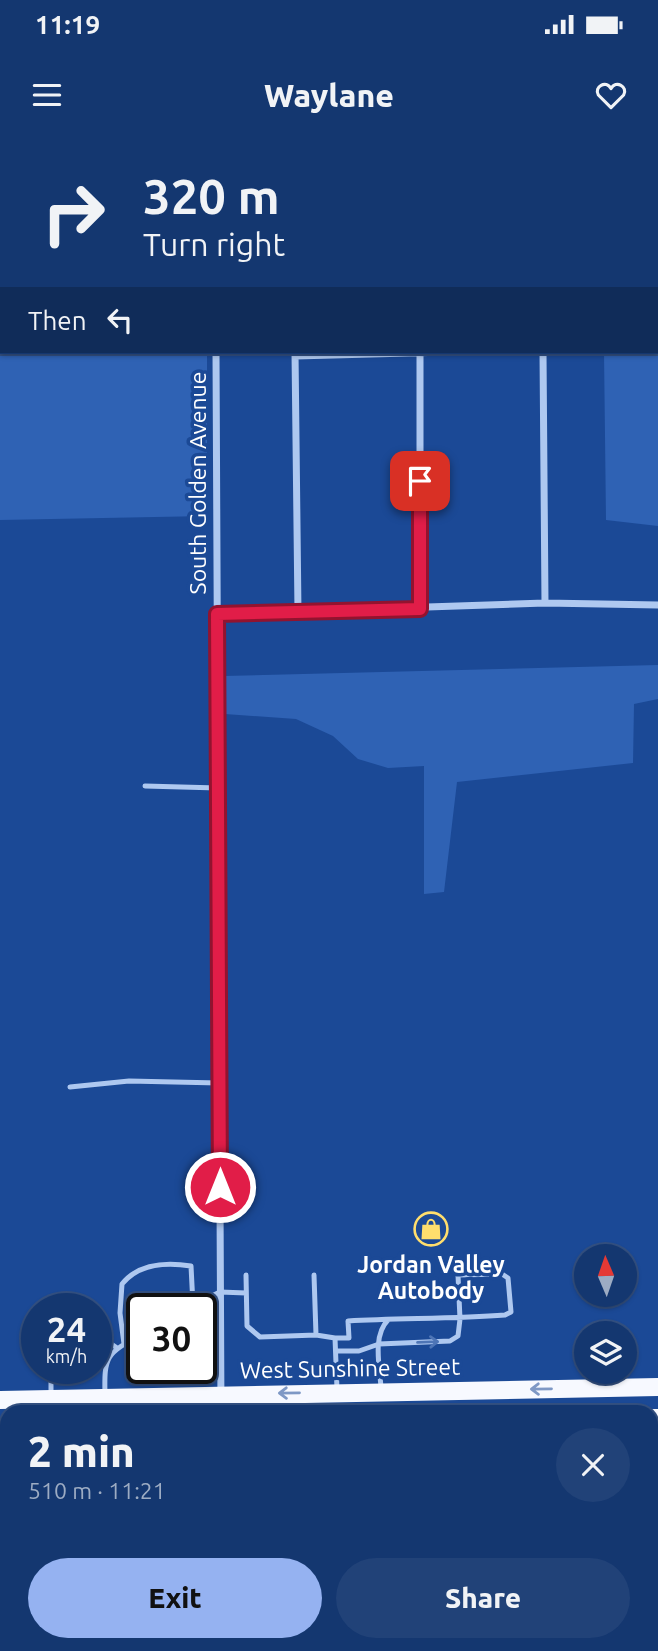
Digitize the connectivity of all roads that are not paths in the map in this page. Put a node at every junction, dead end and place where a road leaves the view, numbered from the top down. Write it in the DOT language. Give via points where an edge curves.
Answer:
graph roads {
  1 [pos="216,354"];
  2 [pos="295,354"];
  3 [pos="420,354"];
  4 [pos="542,354"];
  5 [pos="545,603"];
  6 [pos="658,605"];
  7 [pos="420,609"];
  8 [pos="298,612"];
  9 [pos="217,614"];
  10 [pos="145,786"];
  11 [pos="218,788"];
  12 [pos="219,1083"];
  13 [pos="70,1087"];
  14 [pos="246,1275"];
  15 [pos="314,1275"];
  16 [pos="220,1292"];
  17 [pos="192,1293"];
  18 [pos="217,1293"];
  19 [pos="246,1293"];
  20 [pos="389,1319"];
  21 [pos="460,1319"];
  22 [pos="316,1335"];
  23 [pos="335,1338"];
  24 [pos="124,1343"];
  25 [pos="112,1344"];
  26 [pos="379,1344"];
  27 [pos="117,1348"];
  28 [pos="336,1351"];
  29 [pos="51,1384"];
  30 [pos="658,1387"];
  31 [pos="337,1392"];
  32 [pos="381,1392"];
  33 [pos="105,1397"];
  34 [pos="51,1399"];
  35 [pos="0,1400"];
  36 [pos="221,1403"];
  37 [pos="81,1405"];
  1 -- 9 [label="street, South Golden Avenue"];
  2 -- 8 [label="street"];
  3 -- 7 [label="street"];
  4 -- 5 [label="street"];
  5 -- 6 [label="street"];
  5 -- 7 [label="street"];
  7 -- 8 [label="street"];
  8 -- 9 [label="street"];
  9 -- 11 [label="street, South Golden Avenue"];
  10 -- 11 [label="lane"];
  11 -- 12 [label="street, South Golden Avenue"];
  12 -- 13 [label="lane" via="129,1081"];
  12 -- 16 [label="street, South Golden Avenue"];
  14 -- 19 [label="lane"];
  15 -- 22 [label="lane"];
  16 -- 18 [label="lane"];
  16 -- 19 [label="lane"];
  16 -- 36 [label="street, South Golden Avenue"];
  17 -- 24 [label="lane" via="191,1266 147,1266 122,1284"];
  19 -- 22 [label="lane" via="247,1326 260,1337"];
  20 -- 21 [label="lane"];
  20 -- 23 [label="lane" via="348,1321 349,1338"];
  20 -- 26 [label="lane"];
  21 -- 21 [label="lane" via="457,1275 502,1274 508,1278 511,1312"];
  26 -- 21 [label="lane, one-way" via="450,1341 458,1336"];
  22 -- 23 [label="lane"];
  23 -- 28 [label="lane"];
  24 -- 27 [label="lane"];
  25 -- 27 [label="lane"];
  26 -- 28 [label="lane" via="359,1351"];
  26 -- 32 [label="lane"];
  27 -- 33 [label="lane" via="104,1367"];
  28 -- 31 [label="lane"];
  29 -- 34 [label="lane"];
  30 -- 32 [label="main road, West Sunshine Street, one-way"];
  31 -- 32 [label="main road, West Sunshine Street"];
  31 -- 36 [label="main road, West Sunshine Street, one-way"];
  33 -- 36 [label="main road, West Sunshine Street"];
  33 -- 37 [label="main road, West Sunshine Street"];
  34 -- 35 [label="main road, West Sunshine Street"];
  34 -- 37 [label="main road, West Sunshine Street"];
}
